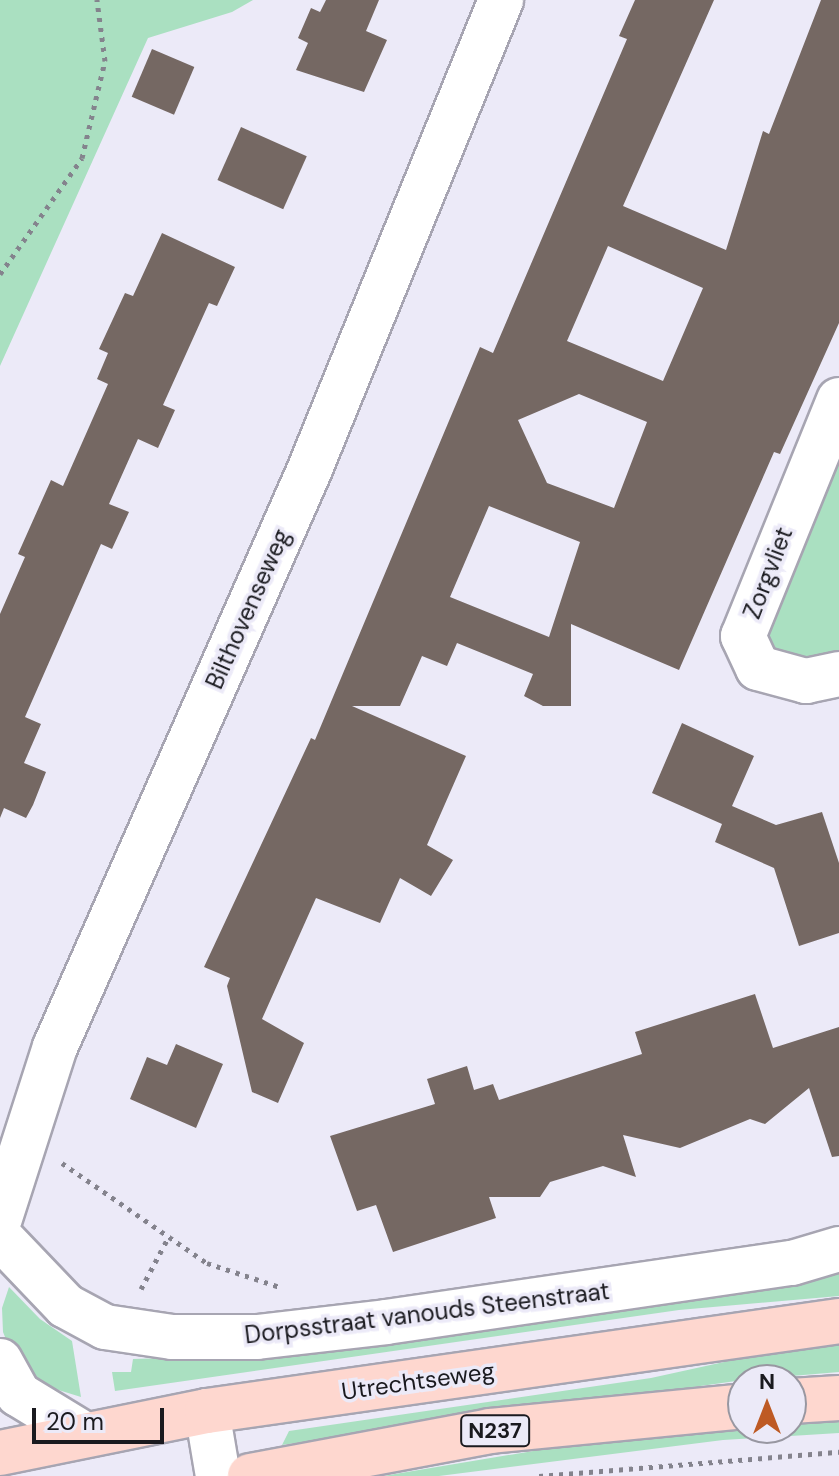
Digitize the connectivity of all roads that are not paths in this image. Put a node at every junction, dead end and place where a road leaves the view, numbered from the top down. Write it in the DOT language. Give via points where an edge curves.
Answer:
graph roads {
  1 [pos="501,0"];
  2 [pos="839,400"];
  3 [pos="839,674"];
  4 [pos="0,1218"];
  5 [pos="0,1237"];
  6 [pos="839,1249"];
  7 [pos="839,1321"];
  8 [pos="0,1361"];
  9 [pos="839,1398"];
  10 [pos="807,1400"];
  11 [pos="727,1408"];
  12 [pos="207,1411"];
  13 [pos="82,1433"];
  14 [pos="0,1453"];
  15 [pos="218,1476"];
  16 [pos="250,1476"];
  1 -- 4 [label="street, Bilthovenseweg" via="309,471 55,1047"];
  2 -- 3 [label="street, Zorgvliet" via="743,636 758,668 806,681"];
  5 -- 6 [label="street, Dorpsstraat vanouds Steenstraat" via="66,1306 105,1327 172,1337 257,1337 386,1322 792,1263"];
  7 -- 12 [label="main road, Utrechtseweg"];
  8 -- 13 [label="street" via="18,1394"];
  9 -- 10 [label="main road"];
  11 -- 16 [label="main road, N237" via="490,1431"];
  12 -- 13 [label="main road, Utrechtseweg"];
  12 -- 15 [label="street"];
  13 -- 14 [label="main road, Utrechtseweg"];
}
